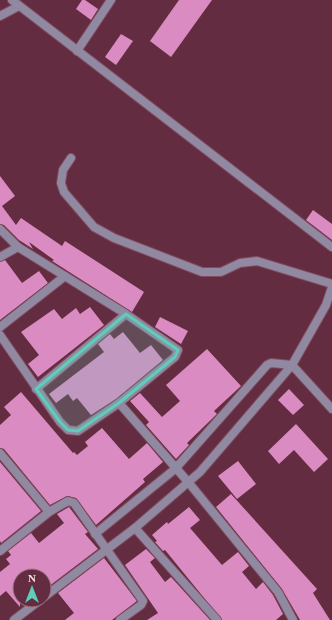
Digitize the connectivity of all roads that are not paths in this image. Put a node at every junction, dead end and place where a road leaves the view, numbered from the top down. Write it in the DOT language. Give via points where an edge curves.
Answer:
graph roads {
  1 [pos="12,0"];
  2 [pos="111,0"];
  3 [pos="19,6"];
  4 [pos="0,16"];
  5 [pos="77,51"];
  6 [pos="71,158"];
  7 [pos="0,229"];
  8 [pos="18,247"];
  9 [pos="332,247"];
  10 [pos="0,257"];
  11 [pos="65,276"];
  12 [pos="332,286"];
  13 [pos="126,314"];
  14 [pos="0,328"];
  15 [pos="0,335"];
  16 [pos="292,365"];
  17 [pos="36,389"];
  18 [pos="120,403"];
  19 [pos="332,409"];
  20 [pos="0,453"];
  21 [pos="175,469"];
  22 [pos="189,483"];
  23 [pos="49,512"];
  24 [pos="135,528"];
  25 [pos="95,534"];
  26 [pos="107,549"];
  27 [pos="0,551"];
  28 [pos="52,591"];
  29 [pos="30,608"];
  30 [pos="14,620"];
  31 [pos="120,620"];
  32 [pos="217,620"];
  33 [pos="294,620"];
  1 -- 3 [label="street"];
  2 -- 5 [label="street"];
  3 -- 4 [label="street"];
  3 -- 5 [label="street"];
  5 -- 9 [label="street"];
  6 -- 12 [label="street" via="63,170 61,183 64,192 94,227 114,238 202,272 221,272 240,263 257,261"];
  7 -- 8 [label="street"];
  8 -- 10 [label="street"];
  8 -- 11 [label="street"];
  11 -- 13 [label="street"];
  11 -- 14 [label="street"];
  12 -- 16 [label="street" via="326,305"];
  13 -- 17 [label="street"];
  13 -- 18 [label="street" via="178,350 175,357"];
  15 -- 17 [label="street"];
  16 -- 19 [label="street"];
  16 -- 21 [label="street" via="267,365"];
  16 -- 22 [label="street"];
  17 -- 18 [label="street" via="60,422 73,431 78,431"];
  18 -- 21 [label="street"];
  20 -- 23 [label="street"];
  21 -- 22 [label="street"];
  21 -- 25 [label="street"];
  22 -- 24 [label="street"];
  22 -- 33 [label="street" via="278,592"];
  23 -- 25 [label="street" via="68,501 74,503"];
  23 -- 27 [label="street"];
  24 -- 26 [label="street"];
  24 -- 32 [label="street"];
  25 -- 26 [label="street"];
  26 -- 28 [label="street"];
  26 -- 31 [label="street" via="143,601"];
  29 -- 30 [label="street"];
}
